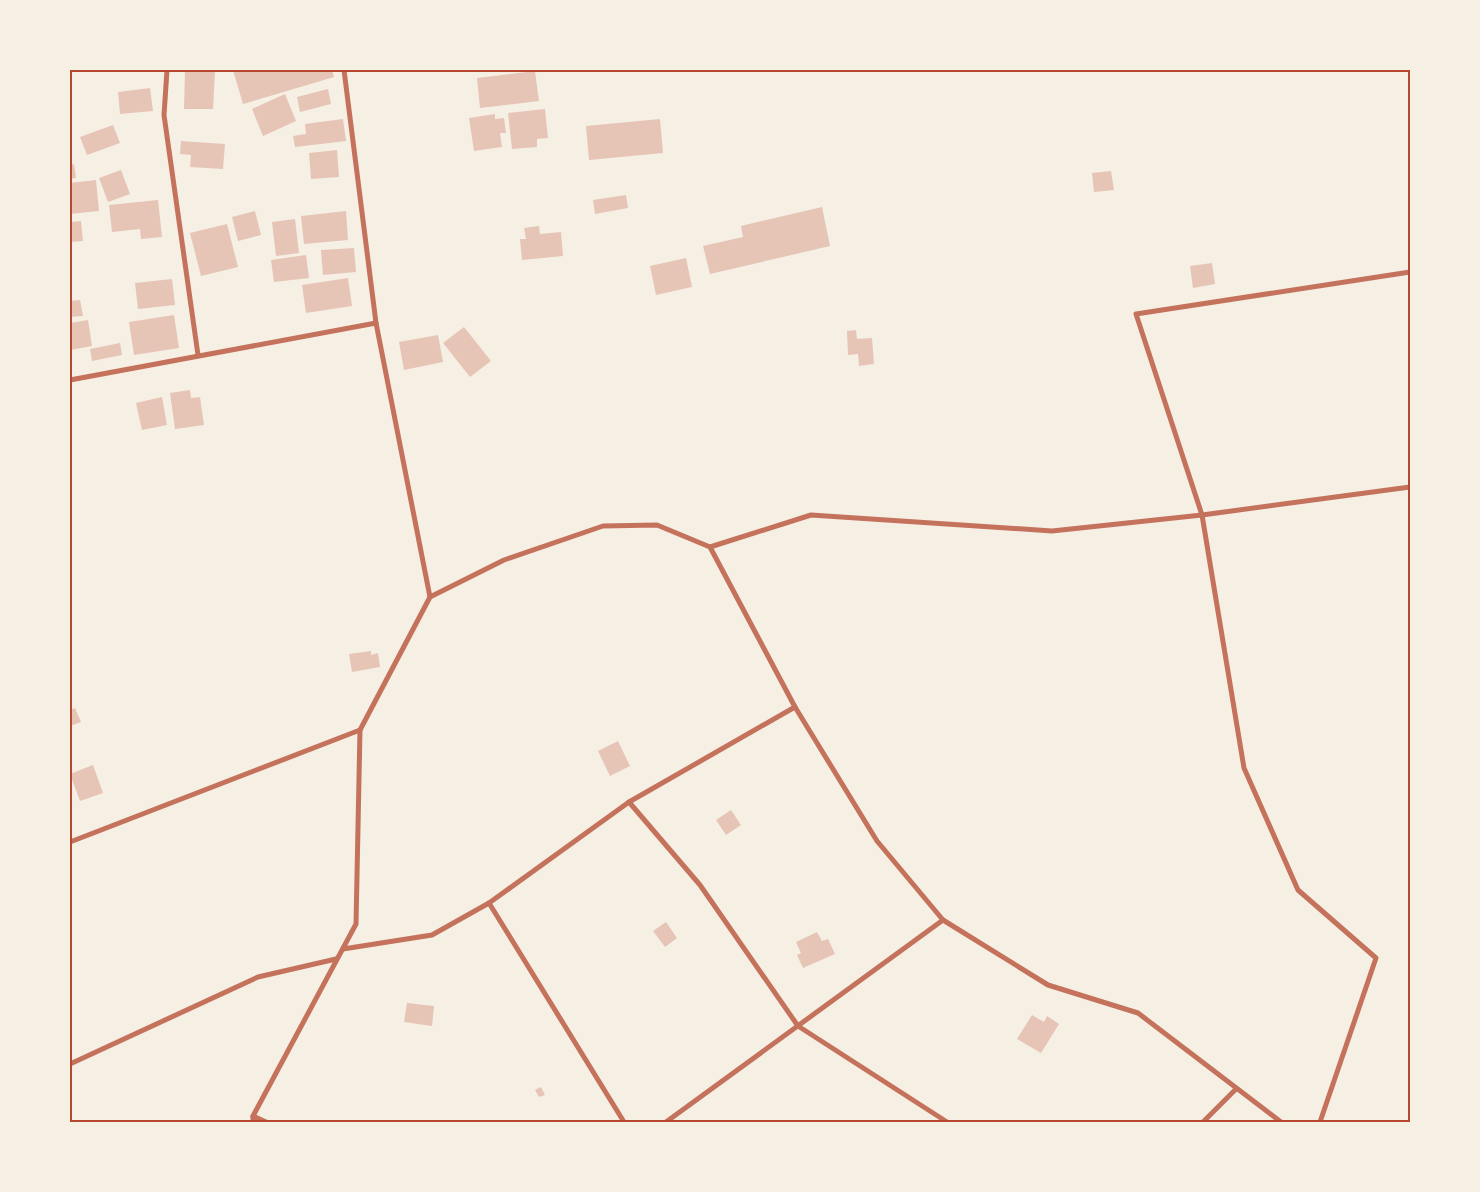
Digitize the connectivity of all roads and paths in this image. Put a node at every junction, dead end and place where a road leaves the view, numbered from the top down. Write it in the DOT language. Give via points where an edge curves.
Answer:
graph roads {
  1 [pos="167,70"];
  2 [pos="344,70"];
  3 [pos="1410,272"];
  4 [pos="376,323"];
  5 [pos="198,355"];
  6 [pos="70,380"];
  7 [pos="1410,487"];
  8 [pos="1202,515"];
  9 [pos="710,547"];
  10 [pos="430,597"];
  11 [pos="795,707"];
  12 [pos="360,730"];
  13 [pos="629,802"];
  14 [pos="70,842"];
  15 [pos="490,903"];
  16 [pos="943,920"];
  17 [pos="343,949"];
  18 [pos="336,959"];
  19 [pos="798,1026"];
  20 [pos="70,1064"];
  21 [pos="1236,1089"];
  22 [pos="253,1119"];
  23 [pos="266,1122"];
  24 [pos="624,1122"];
  25 [pos="666,1122"];
  26 [pos="947,1122"];
  27 [pos="1203,1122"];
  28 [pos="1281,1122"];
  29 [pos="1320,1122"];
  1 -- 5 [label="street" via="164,115"];
  2 -- 4 [label="street"];
  3 -- 8 [label="street" via="1136,314"];
  4 -- 5 [label="street"];
  4 -- 10 [label="street"];
  5 -- 6 [label="street"];
  7 -- 8 [label="street"];
  8 -- 9 [label="street" via="1052,531 811,515"];
  8 -- 29 [label="street" via="1244,768 1298,890 1376,958"];
  9 -- 10 [label="street" via="657,525 603,526 504,560"];
  9 -- 11 [label="street"];
  10 -- 12 [label="street"];
  11 -- 13 [label="street"];
  11 -- 16 [label="street" via="877,842"];
  12 -- 14 [label="street"];
  12 -- 17 [label="street" via="356,924"];
  13 -- 15 [label="street"];
  13 -- 19 [label="street" via="700,885"];
  15 -- 17 [label="street" via="432,935"];
  15 -- 24 [label="street"];
  16 -- 19 [label="street"];
  16 -- 21 [label="street" via="1048,984 1138,1013"];
  17 -- 18 [label="street"];
  18 -- 20 [label="street" via="258,977"];
  18 -- 22 [label="street"];
  19 -- 25 [label="street"];
  19 -- 26 [label="street"];
  21 -- 27 [label="street"];
  21 -- 28 [label="street"];
  22 -- 23 [label="street"];
}
